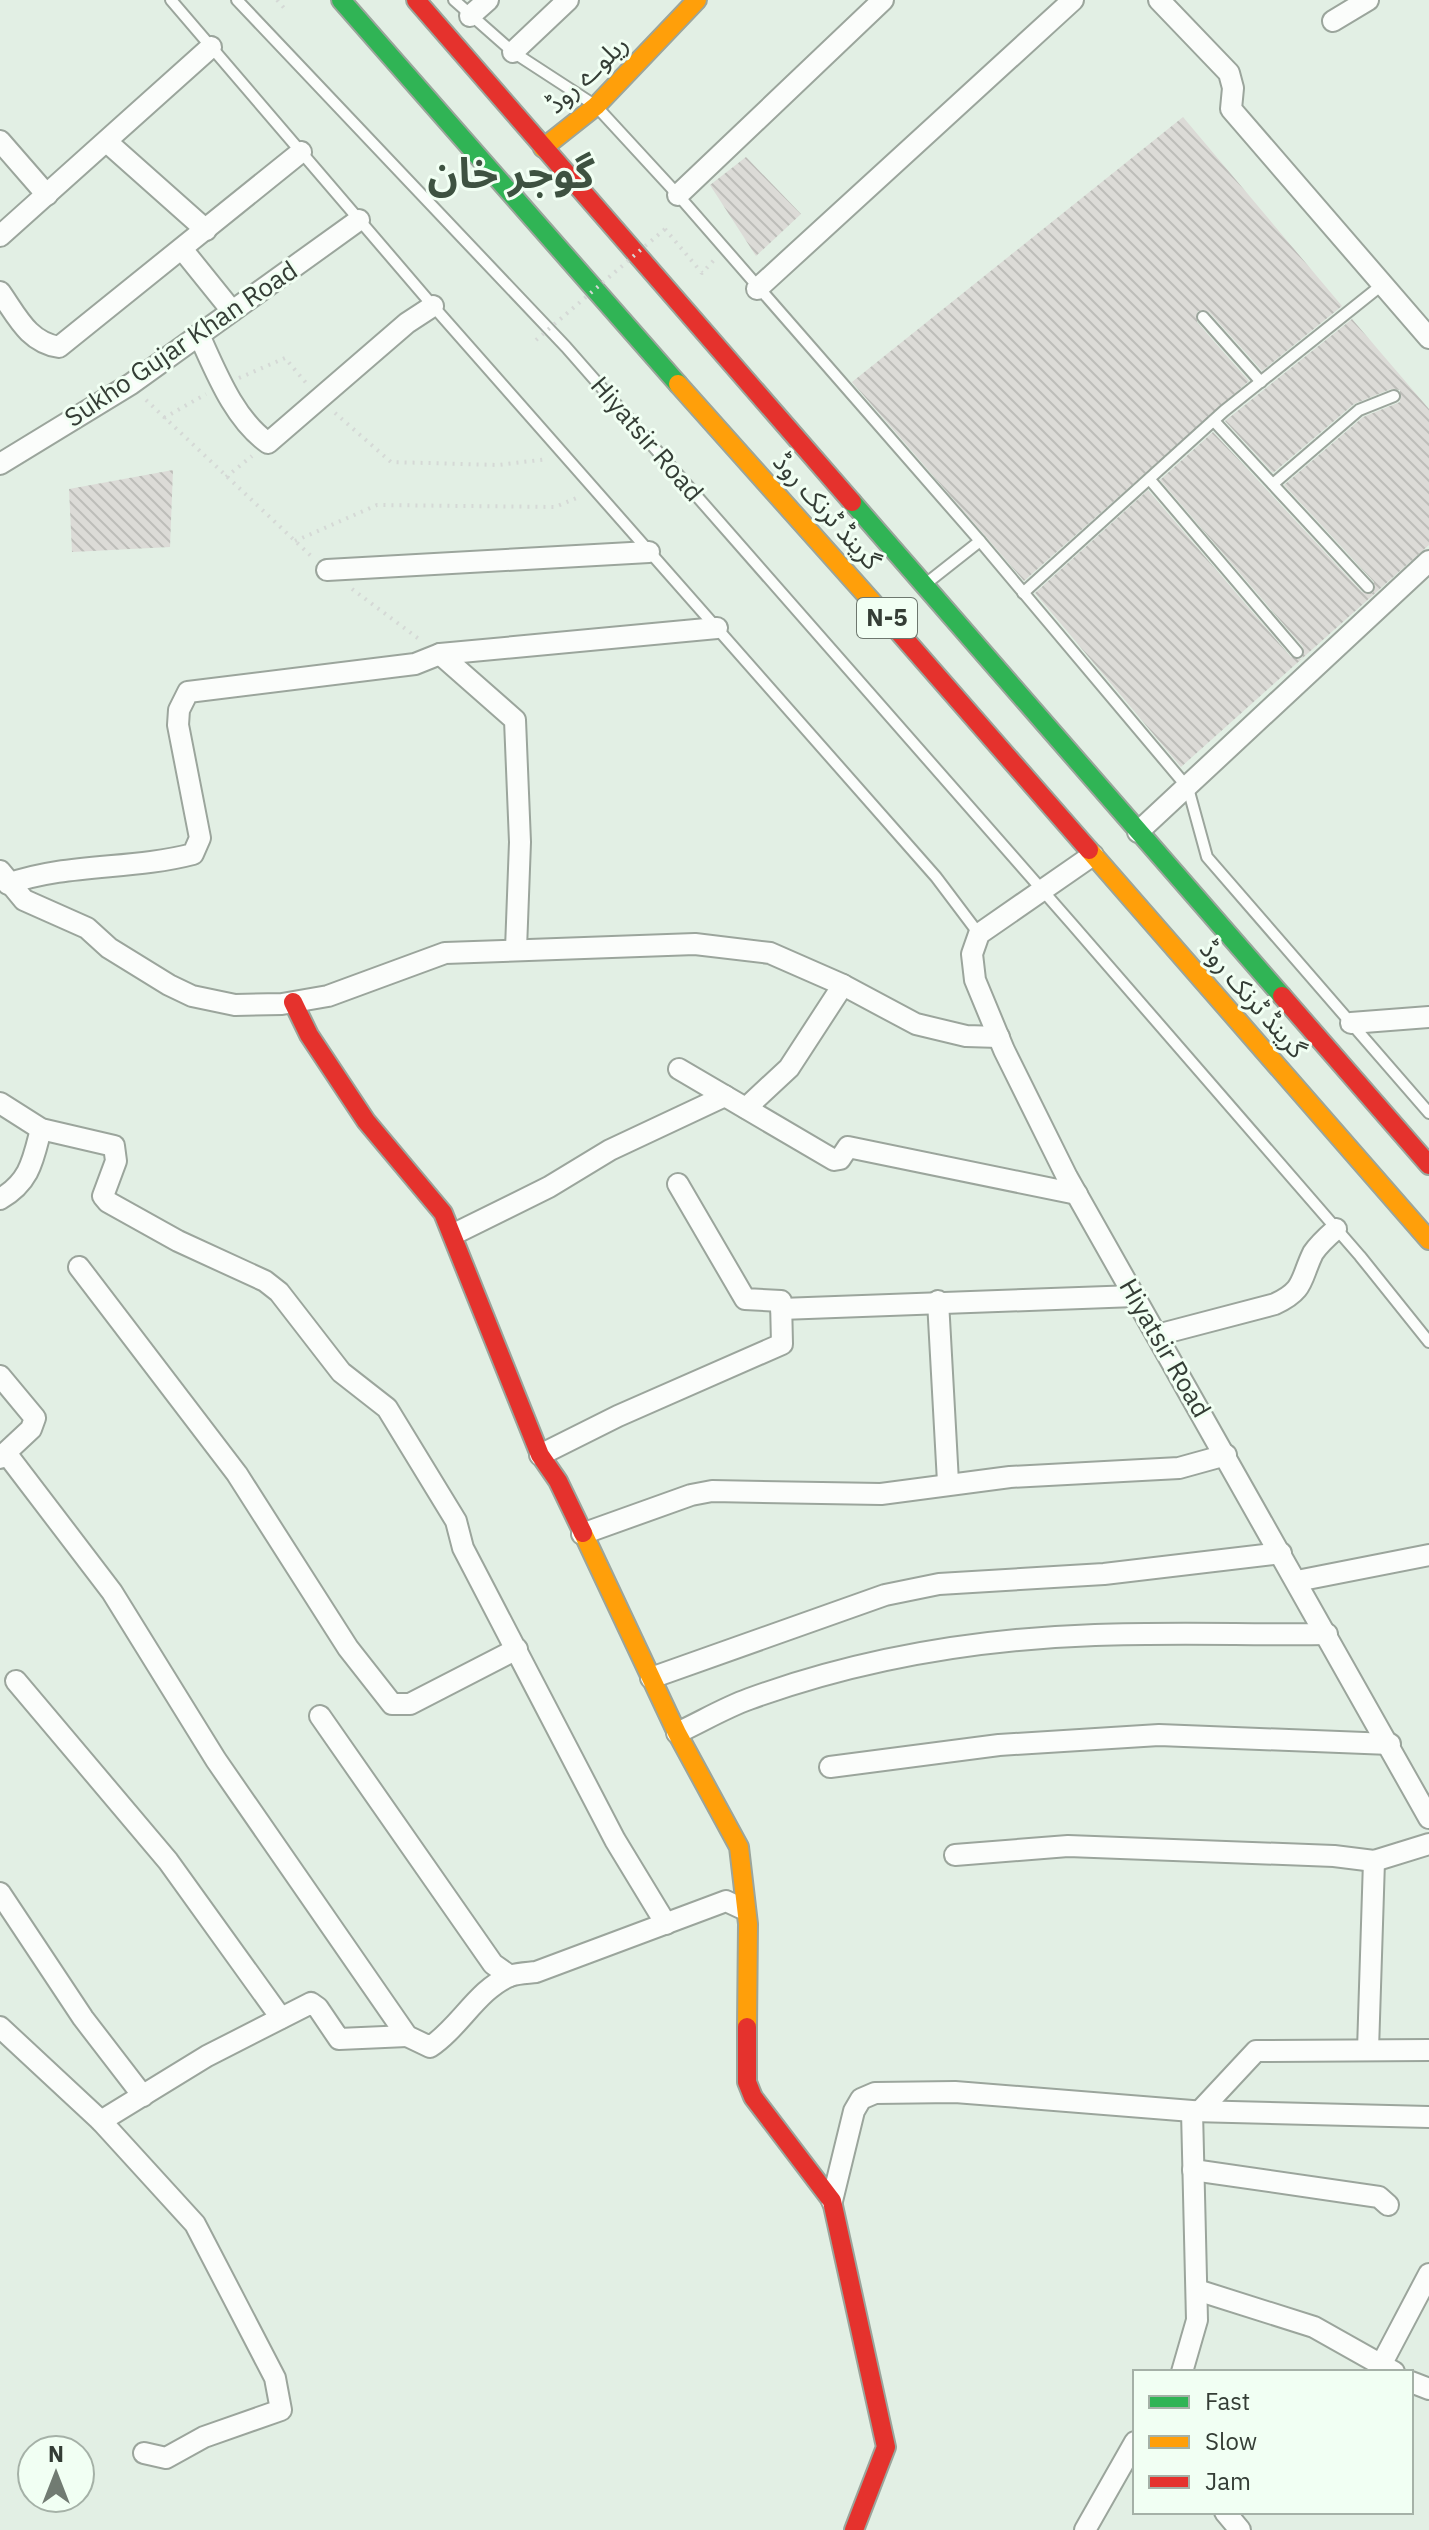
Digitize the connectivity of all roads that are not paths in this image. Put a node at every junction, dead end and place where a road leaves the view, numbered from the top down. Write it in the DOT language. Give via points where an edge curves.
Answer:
graph roads {
  1 [pos="171,0"];
  2 [pos="237,0"];
  3 [pos="341,0"];
  4 [pos="416,0"];
  5 [pos="454,0"];
  6 [pos="488,0"];
  7 [pos="568,0"];
  8 [pos="697,0"];
  9 [pos="883,0"];
  10 [pos="1073,0"];
  11 [pos="1159,0"];
  12 [pos="1368,0"];
  13 [pos="470,16"];
  14 [pos="1333,21"];
  15 [pos="211,47"];
  16 [pos="513,52"];
  17 [pos="596,106"];
  18 [pos="0,141"];
  19 [pos="107,142"];
  20 [pos="543,148"];
  21 [pos="301,152"];
  22 [pos="47,195"];
  23 [pos="678,195"];
  24 [pos="359,220"];
  25 [pos="206,230"];
  26 [pos="0,236"];
  27 [pos="182,249"];
  28 [pos="1383,284"];
  29 [pos="757,289"];
  30 [pos="0,292"];
  31 [pos="433,306"];
  32 [pos="232,311"];
  33 [pos="1203,317"];
  34 [pos="199,335"];
  35 [pos="1429,338"];
  36 [pos="1261,382"];
  37 [pos="1394,396"];
  38 [pos="1214,421"];
  39 [pos="0,464"];
  40 [pos="1151,481"];
  41 [pos="1273,484"];
  42 [pos="980,541"];
  43 [pos="649,552"];
  44 [pos="1429,561"];
  45 [pos="327,570"];
  46 [pos="923,586"];
  47 [pos="1368,587"];
  48 [pos="1023,593"];
  49 [pos="717,628"];
  50 [pos="1297,652"];
  51 [pos="440,654"];
  52 [pos="1188,788"];
  53 [pos="1138,832"];
  54 [pos="1093,855"];
  55 [pos="4,878"];
  56 [pos="1043,891"];
  57 [pos="979,934"];
  58 [pos="516,949"];
  59 [pos="843,985"];
  60 [pos="293,1002"];
  61 [pos="1429,1017"];
  62 [pos="1351,1023"];
  63 [pos="999,1037"];
  64 [pos="679,1069"];
  65 [pos="725,1096"];
  66 [pos="0,1103"];
  67 [pos="746,1108"];
  68 [pos="1429,1113"];
  69 [pos="41,1129"];
  70 [pos="1429,1165"];
  71 [pos="678,1184"];
  72 [pos="1077,1194"];
  73 [pos="0,1199"];
  74 [pos="1336,1229"];
  75 [pos="454,1234"];
  76 [pos="1429,1240"];
  77 [pos="79,1267"];
  78 [pos="1135,1296"];
  79 [pos="938,1301"];
  80 [pos="781,1309"];
  81 [pos="1157,1335"];
  82 [pos="1429,1342"];
  83 [pos="0,1376"];
  84 [pos="3,1455"];
  85 [pos="540,1455"];
  86 [pos="1226,1455"];
  87 [pos="948,1482"];
  88 [pos="582,1534"];
  89 [pos="1281,1553"];
  90 [pos="1429,1555"];
  91 [pos="1297,1581"];
  92 [pos="1327,1634"];
  93 [pos="517,1649"];
  94 [pos="651,1678"];
  95 [pos="16,1681"];
  96 [pos="320,1716"];
  97 [pos="677,1733"];
  98 [pos="1390,1744"];
  99 [pos="830,1767"];
  100 [pos="1429,1818"];
  101 [pos="1429,1844"];
  102 [pos="955,1855"];
  103 [pos="1374,1861"];
  104 [pos="0,1893"];
  105 [pos="741,1908"];
  106 [pos="666,1924"];
  107 [pos="510,1976"];
  108 [pos="281,2018"];
  109 [pos="0,2027"];
  110 [pos="407,2036"];
  111 [pos="1368,2050"];
  112 [pos="1429,2050"];
  113 [pos="143,2096"];
  114 [pos="1196,2111"];
  115 [pos="1429,2117"];
  116 [pos="101,2121"];
  117 [pos="1193,2170"];
  118 [pos="832,2201"];
  119 [pos="1388,2205"];
  120 [pos="1429,2274"];
  121 [pos="1197,2290"];
  122 [pos="1388,2368"];
  123 [pos="1183,2370"];
  124 [pos="1133,2446"];
  125 [pos="144,2453"];
  126 [pos="854,2530"];
  127 [pos="1085,2530"];
  1 -- 15 [label="lane"];
  2 -- 56 [label="lane, Hiyatsir Road" via="566,347"];
  3 -- 54 [label="main road, گرینڈ ٹرنک روڈ / N-5"];
  4 -- 20 [label="main road, گرینڈ ٹرنک روڈ / N-5"];
  5 -- 13 [label="lane"];
  6 -- 13 [label="street"];
  7 -- 16 [label="street"];
  8 -- 17 [label="main road, ریلوے روڈ"];
  9 -- 23 [label="street"];
  10 -- 29 [label="street"];
  11 -- 28 [label="street" via="1229,73 1231,109"];
  12 -- 14 [label="street"];
  13 -- 16 [label="lane"];
  15 -- 19 [label="street"];
  15 -- 21 [label="lane"];
  16 -- 17 [label="lane"];
  17 -- 20 [label="main road, ریلوے روڈ"];
  17 -- 23 [label="lane"];
  18 -- 22 [label="street"];
  19 -- 22 [label="street"];
  19 -- 25 [label="street"];
  20 -- 46 [label="main road, گرینڈ ٹرنک روڈ / N-5"];
  21 -- 24 [label="lane"];
  21 -- 25 [label="street"];
  22 -- 26 [label="street"];
  23 -- 29 [label="lane"];
  24 -- 31 [label="lane"];
  24 -- 32 [label="street, Sukho Gujar Khan Road"];
  25 -- 27 [label="street"];
  27 -- 30 [label="street" via="59,347 41,344 30,335"];
  27 -- 32 [label="street"];
  28 -- 35 [label="street"];
  28 -- 36 [label="lane"];
  29 -- 42 [label="lane"];
  31 -- 34 [label="street" via="268,443 222,385"];
  31 -- 43 [label="lane"];
  32 -- 34 [label="street, Sukho Gujar Khan Road"];
  33 -- 36 [label="lane"];
  34 -- 39 [label="street, Sukho Gujar Khan Road" via="131,384"];
  36 -- 38 [label="lane"];
  37 -- 41 [label="lane" via="1359,410"];
  38 -- 40 [label="lane"];
  38 -- 41 [label="lane"];
  40 -- 48 [label="lane"];
  40 -- 50 [label="lane"];
  41 -- 47 [label="lane"];
  42 -- 46 [label="lane"];
  42 -- 48 [label="lane"];
  43 -- 45 [label="street"];
  43 -- 49 [label="lane"];
  44 -- 52 [label="street"];
  46 -- 53 [label="main road, گرینڈ ٹرنک روڈ / N-5"];
  48 -- 52 [label="lane"];
  49 -- 51 [label="street"];
  49 -- 57 [label="lane" via="936,877"];
  51 -- 55 [label="street" via="415,664 188,692 178,725 200,838 193,854 147,865"];
  51 -- 58 [label="street" via="515,720 520,842"];
  52 -- 53 [label="street"];
  52 -- 62 [label="lane" via="1207,857"];
  53 -- 70 [label="main road, گرینڈ ٹرنک روڈ / N-5"];
  54 -- 56 [label="street"];
  54 -- 76 [label="main road, گرینڈ ٹرنک روڈ / N-5"];
  55 -- 60 [label="street" via="24,900 87,928 109,948 192,996 235,1005"];
  56 -- 57 [label="street"];
  56 -- 74 [label="lane, Hiyatsir Road"];
  57 -- 63 [label="street, Hiyatsir Road" via="972,954 975,980"];
  58 -- 59 [label="street" via="695,944 770,953"];
  58 -- 60 [label="street" via="445,953 328,996"];
  59 -- 63 [label="street" via="916,1024 966,1036"];
  59 -- 67 [label="street" via="789,1068"];
  60 -- 75 [label="main road" via="339,1083"];
  61 -- 62 [label="street"];
  62 -- 68 [label="lane"];
  63 -- 72 [label="street, Hiyatsir Road"];
  64 -- 65 [label="street"];
  65 -- 67 [label="street"];
  65 -- 75 [label="street" via="610,1150"];
  66 -- 69 [label="street"];
  67 -- 72 [label="street" via="834,1160 848,1147"];
  69 -- 73 [label="street" via="19,1188"];
  69 -- 93 [label="street" via="114,1146 116,1161 103,1196 108,1202 265,1281 341,1372 387,1408 456,1521 463,1548"];
  71 -- 80 [label="street" via="745,1299 781,1301"];
  72 -- 78 [label="street, Hiyatsir Road"];
  74 -- 81 [label="street" via="1313,1253 1304,1282 1290,1297"];
  74 -- 82 [label="lane, Hiyatsir Road"];
  75 -- 85 [label="main road"];
  77 -- 93 [label="street" via="237,1474 348,1648 392,1704 410,1704"];
  78 -- 79 [label="street"];
  78 -- 81 [label="street, Hiyatsir Road"];
  79 -- 80 [label="street"];
  79 -- 87 [label="street"];
  80 -- 85 [label="street" via="778,1347"];
  81 -- 86 [label="street, Hiyatsir Road"];
  83 -- 84 [label="street" via="35,1418 31,1429"];
  84 -- 110 [label="street" via="119,1602 216,1760"];
  85 -- 88 [label="main road"];
  86 -- 87 [label="street" via="1179,1468"];
  86 -- 89 [label="street, Hiyatsir Road"];
  87 -- 88 [label="street" via="881,1494 712,1491"];
  88 -- 94 [label="main road"];
  89 -- 91 [label="street, Hiyatsir Road"];
  89 -- 94 [label="street" via="908,1589"];
  90 -- 91 [label="street"];
  91 -- 92 [label="street, Hiyatsir Road"];
  92 -- 97 [label="street" via="1096,1635 993,1643 815,1678 748,1700"];
  92 -- 98 [label="street, Hiyatsir Road"];
  93 -- 106 [label="street" via="615,1840"];
  94 -- 97 [label="main road"];
  95 -- 108 [label="street" via="168,1861"];
  96 -- 107 [label="street" via="493,1964"];
  97 -- 105 [label="main road" via="739,1847 745,1864"];
  98 -- 99 [label="street" via="1159,1735 999,1745"];
  98 -- 100 [label="street, Hiyatsir Road"];
  101 -- 103 [label="street"];
  102 -- 103 [label="street" via="1068,1846"];
  103 -- 111 [label="street"];
  104 -- 113 [label="street" via="83,2018"];
  105 -- 106 [label="street" via="726,1901"];
  105 -- 118 [label="main road" via="748,1924 747,2082"];
  106 -- 107 [label="street" via="536,1972"];
  107 -- 110 [label="street" via="430,2047"];
  108 -- 110 [label="street" via="311,2003 339,2039"];
  108 -- 113 [label="street"];
  109 -- 116 [label="street"];
  111 -- 112 [label="street"];
  111 -- 114 [label="street" via="1256,2051"];
  113 -- 116 [label="street"];
  114 -- 115 [label="street"];
  114 -- 117 [label="street"];
  114 -- 118 [label="street" via="955,2092 875,2093 861,2099 854,2111"];
  116 -- 125 [label="street" via="195,2224 275,2378 282,2403 281,2410 204,2437 166,2458"];
  117 -- 119 [label="street" via="1379,2197"];
  117 -- 121 [label="street"];
  118 -- 126 [label="main road" via="886,2447"];
  120 -- 122 [label="street"];
  121 -- 122 [label="street" via="1314,2327"];
  121 -- 123 [label="street" via="1197,2320"];
  124 -- 127 [label="street"];
}
